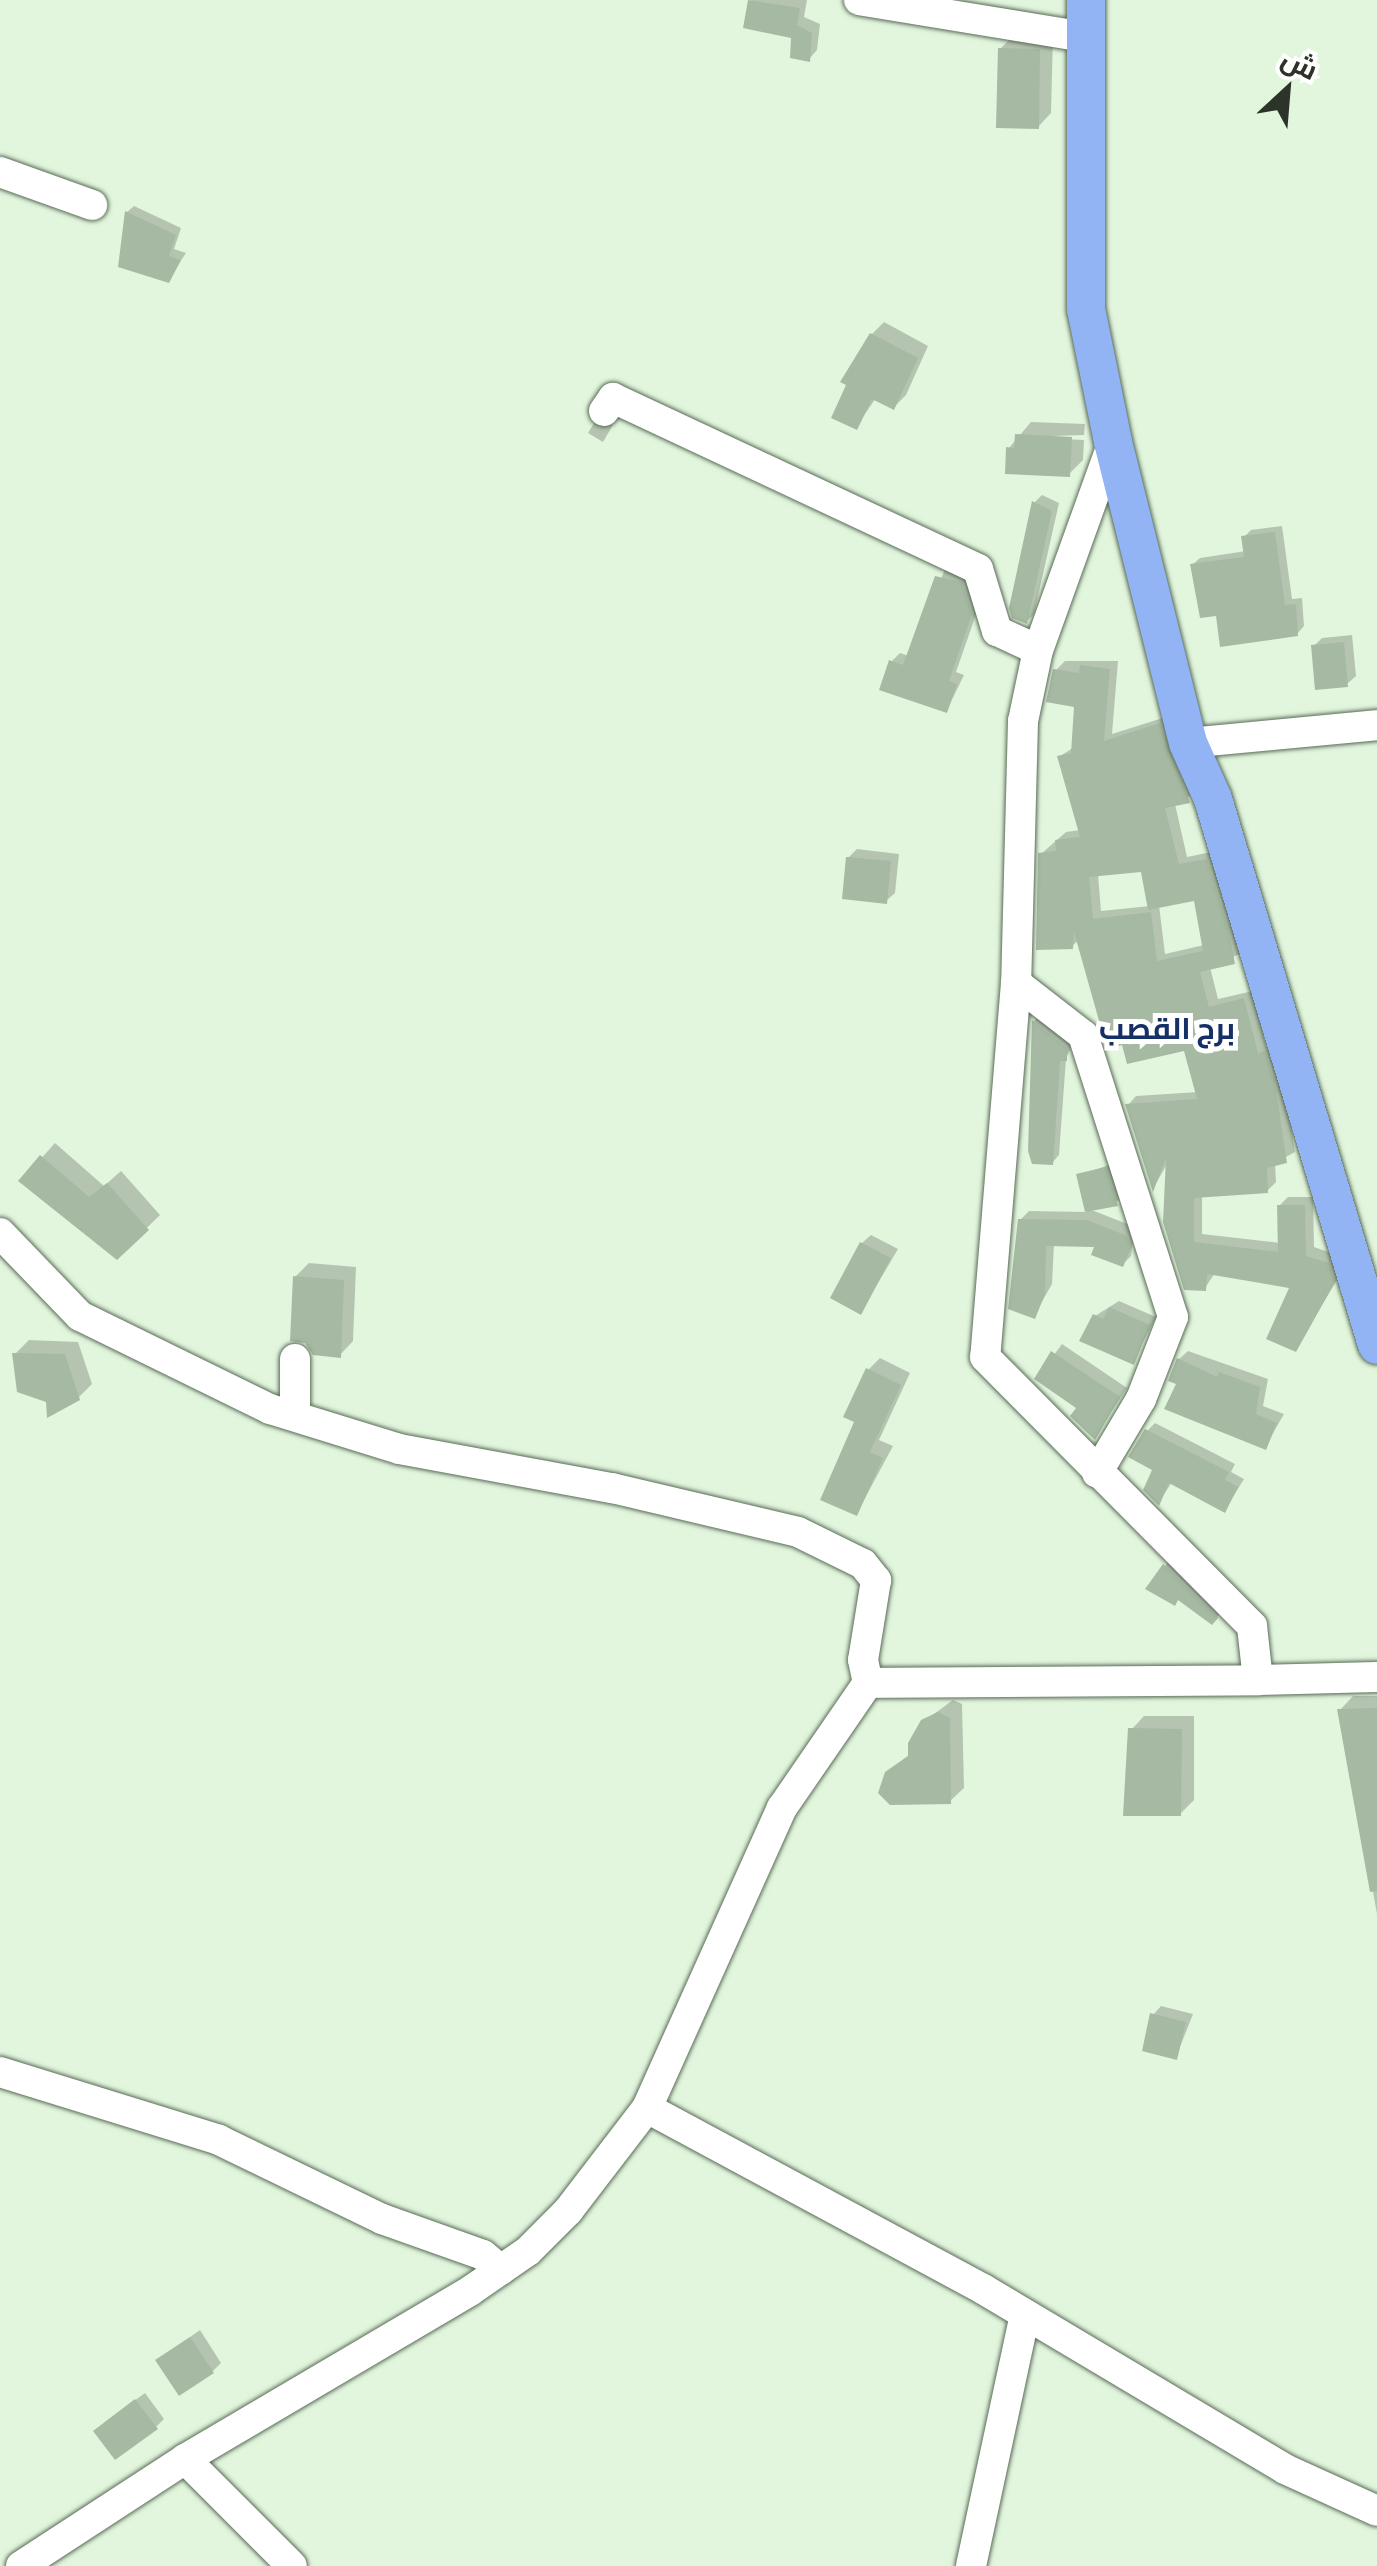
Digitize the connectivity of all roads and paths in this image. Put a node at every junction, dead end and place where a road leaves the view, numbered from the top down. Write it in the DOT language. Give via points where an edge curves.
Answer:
graph roads {
  1 [pos="860,0"];
  2 [pos="1086,19"];
  3 [pos="0,172"];
  4 [pos="92,206"];
  5 [pos="604,411"];
  6 [pos="1113,442"];
  7 [pos="1038,650"];
  8 [pos="1377,725"];
  9 [pos="1188,743"];
  10 [pos="1016,984"];
  11 [pos="0,1233"];
  12 [pos="1377,1345"];
  13 [pos="295,1359"];
  14 [pos="295,1416"];
  15 [pos="1097,1473"];
  16 [pos="1377,1676"];
  17 [pos="1258,1680"];
  18 [pos="868,1683"];
  19 [pos="0,2072"];
  20 [pos="648,2108"];
  21 [pos="501,2270"];
  22 [pos="1025,2315"];
  23 [pos="185,2459"];
  24 [pos="1377,2511"];
  25 [pos="21,2566"];
  26 [pos="292,2566"];
  27 [pos="971,2566"];
  1 -- 2 [label="street"];
  2 -- 6 [label="main road" via="1086,301"];
  3 -- 4 [label="street"];
  5 -- 7 [label="street" via="613,398 978,569 997,631"];
  6 -- 7 [label="street"];
  6 -- 9 [label="main road"];
  7 -- 10 [label="street" via="1023,721"];
  8 -- 9 [label="street"];
  9 -- 12 [label="main road" via="1213,798"];
  10 -- 15 [label="street" via="984,1357"];
  10 -- 15 [label="street" via="1083,1035 1173,1317 1141,1399"];
  11 -- 14 [label="street" via="80,1316"];
  13 -- 14 [label="street"];
  14 -- 18 [label="street" via="399,1449 612,1488 798,1532 863,1564 876,1580 863,1660"];
  15 -- 17 [label="street" via="1252,1626"];
  16 -- 17 [label="street"];
  17 -- 18 [label="street"];
  18 -- 20 [label="street" via="782,1808"];
  19 -- 21 [label="street" via="219,2140 382,2220 483,2255"];
  20 -- 21 [label="street" via="568,2211"];
  20 -- 22 [label="street"];
  21 -- 23 [label="street"];
  22 -- 24 [label="street" via="1285,2468"];
  22 -- 27 [label="street"];
  23 -- 25 [label="street"];
  23 -- 26 [label="street"];
}
